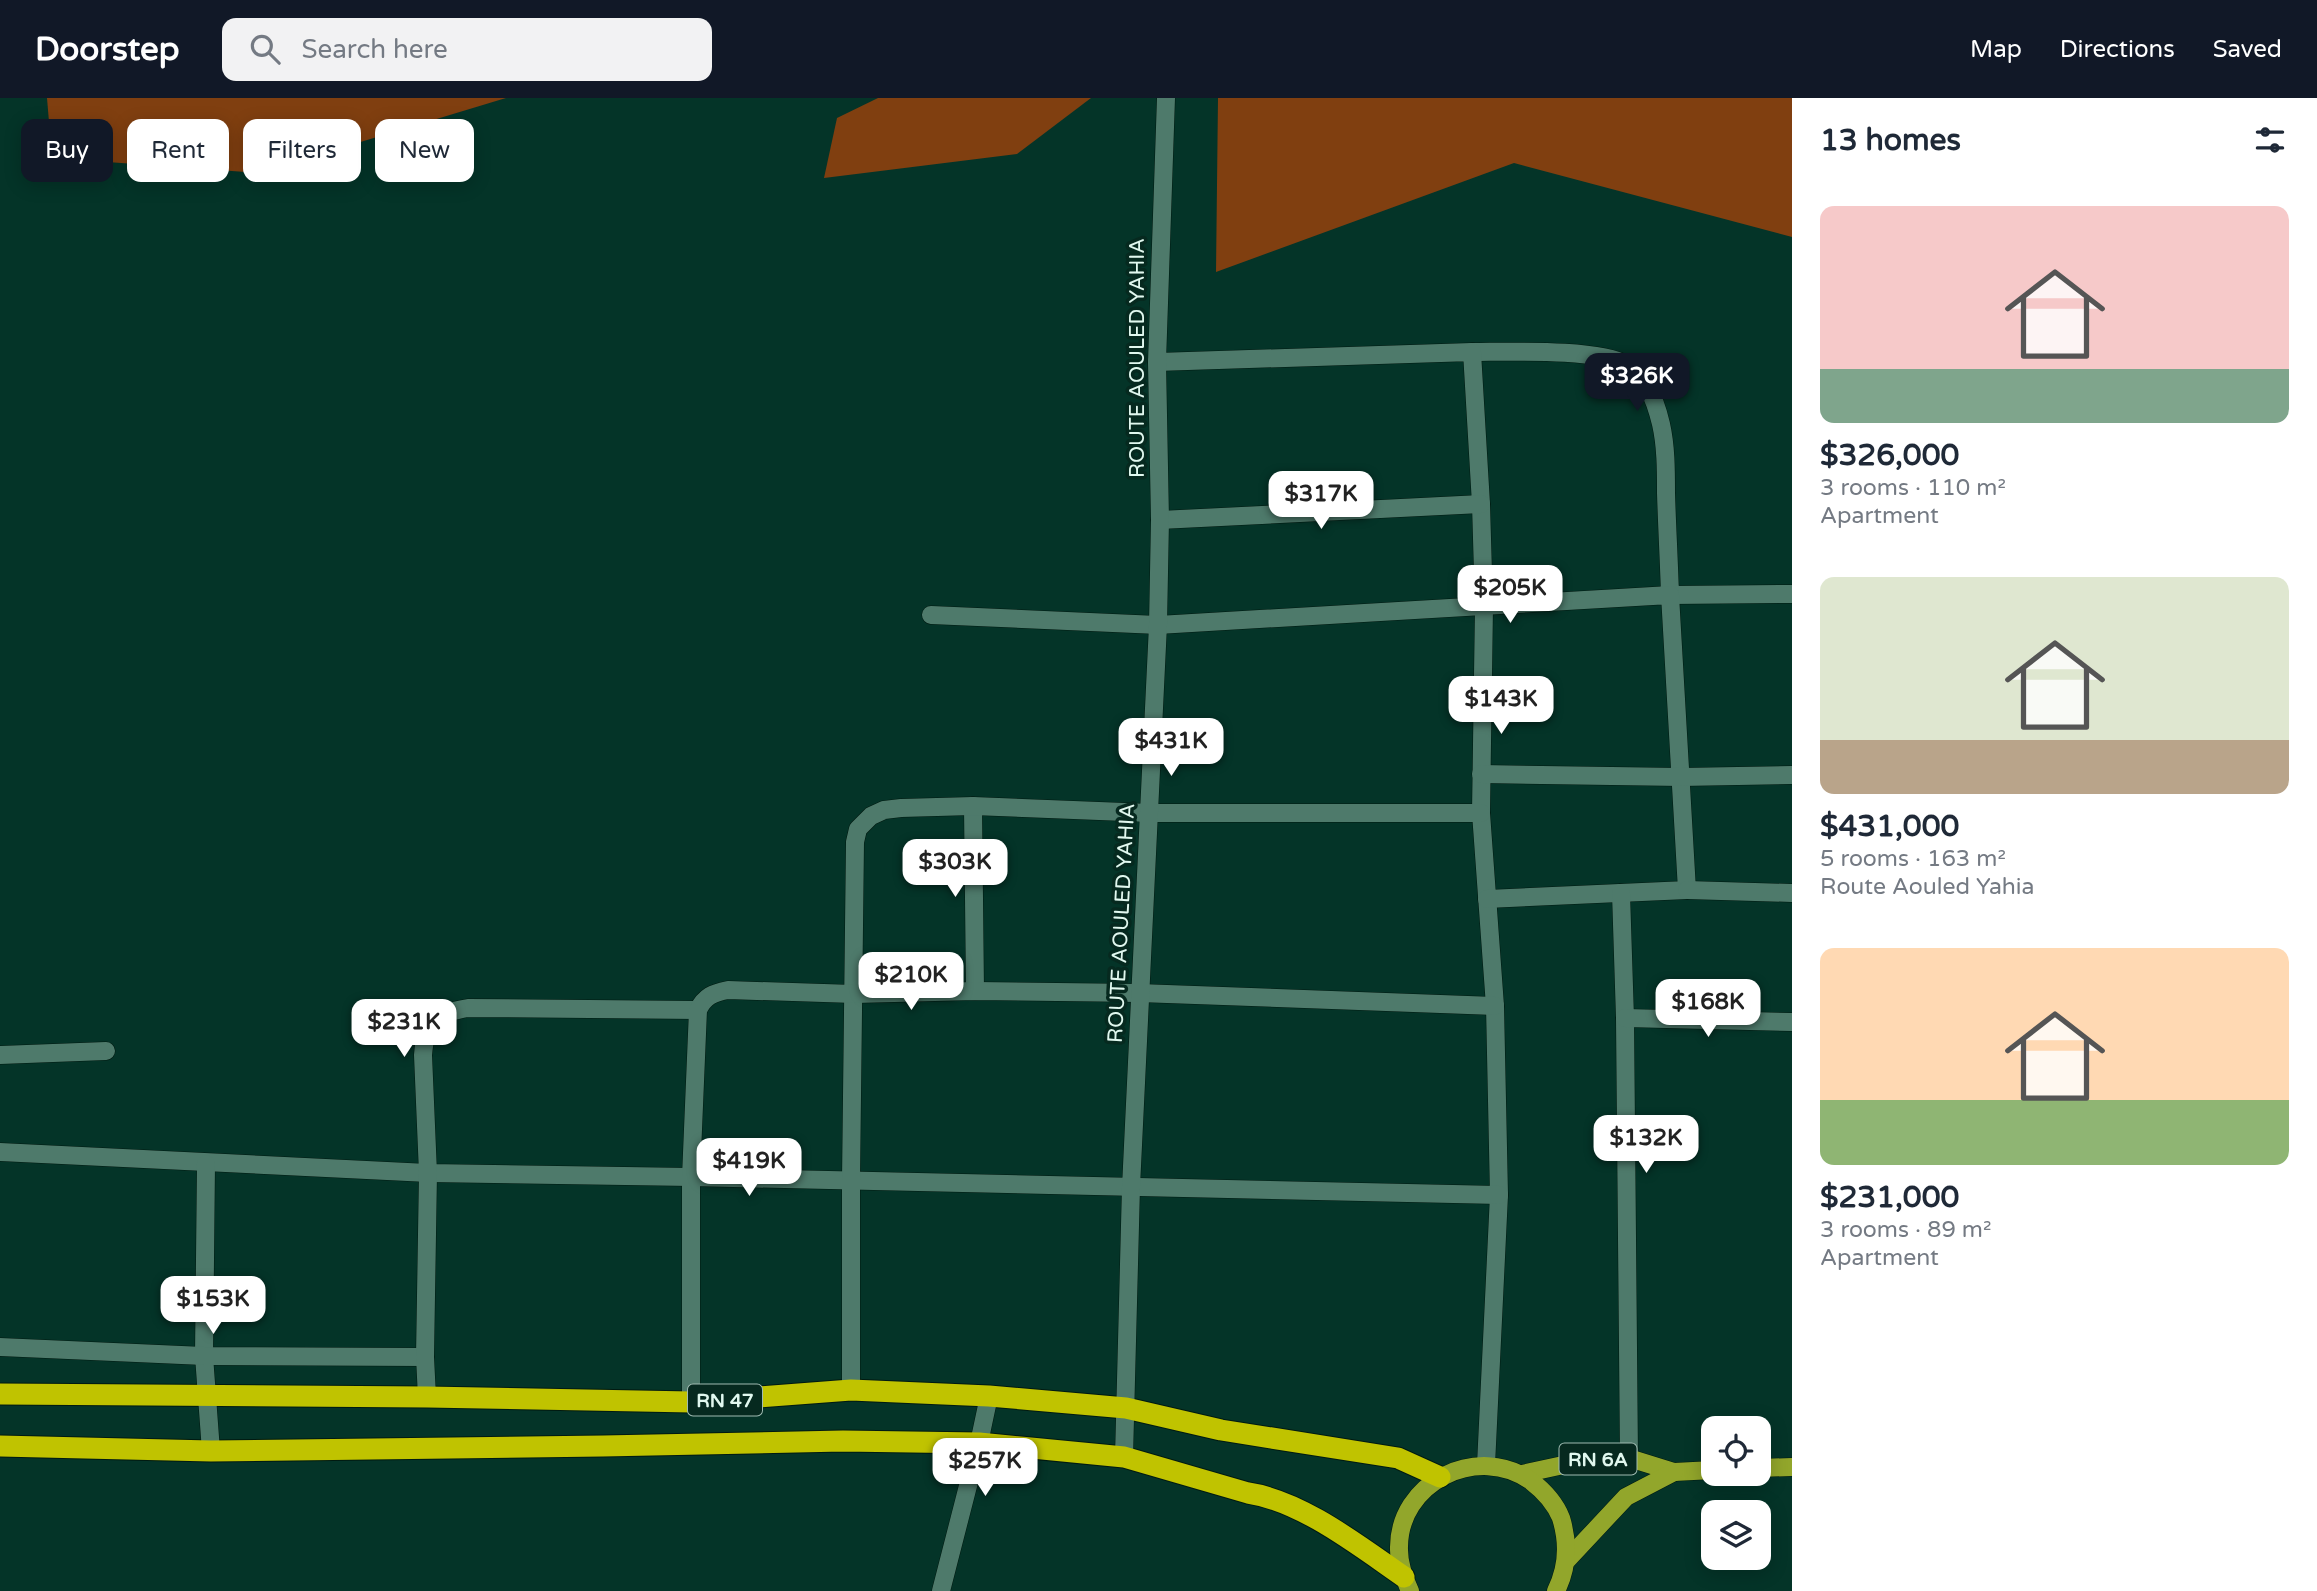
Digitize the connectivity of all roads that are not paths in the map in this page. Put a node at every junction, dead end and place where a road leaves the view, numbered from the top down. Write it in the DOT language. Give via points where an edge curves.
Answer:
graph roads {
  1 [pos="1166,98"];
  2 [pos="1472,352"];
  3 [pos="1157,362"];
  4 [pos="1481,504"];
  5 [pos="1160,520"];
  6 [pos="1792,594"];
  7 [pos="1670,595"];
  8 [pos="1484,607"];
  9 [pos="932,615"];
  10 [pos="1158,625"];
  11 [pos="1481,775"];
  12 [pos="1792,775"];
  13 [pos="1681,778"];
  14 [pos="973,806"];
  15 [pos="1150,813"];
  16 [pos="1481,813"];
  17 [pos="1688,890"];
  18 [pos="1621,893"];
  19 [pos="1792,893"];
  20 [pos="1487,899"];
  21 [pos="975,990"];
  22 [pos="1139,993"];
  23 [pos="854,994"];
  24 [pos="1495,1006"];
  25 [pos="698,1010"];
  26 [pos="1625,1018"];
  27 [pos="1792,1022"];
  28 [pos="106,1051"];
  29 [pos="0,1055"];
  30 [pos="0,1152"];
  31 [pos="206,1164"];
  32 [pos="428,1173"];
  33 [pos="691,1177"];
  34 [pos="851,1181"];
  35 [pos="1131,1187"];
  36 [pos="1499,1195"];
  37 [pos="0,1347"];
  38 [pos="204,1356"];
  39 [pos="425,1357"];
  40 [pos="851,1390"];
  41 [pos="0,1394"];
  42 [pos="208,1395"];
  43 [pos="989,1396"];
  44 [pos="428,1397"];
  45 [pos="691,1402"];
  46 [pos="1126,1408"];
  47 [pos="979,1443"];
  48 [pos="0,1446"];
  49 [pos="211,1451"];
  50 [pos="1124,1457"];
  51 [pos="1629,1458"];
  52 [pos="1486,1465"];
  53 [pos="1792,1467"];
  54 [pos="1771,1468"];
  55 [pos="1701,1471"];
  56 [pos="1674,1472"];
  57 [pos="1522,1474"];
  58 [pos="1440,1477"];
  59 [pos="1567,1560"];
  60 [pos="1407,1584"];
  61 [pos="941,1591"];
  62 [pos="1556,1591"];
  1 -- 3 [label="street, ROUTE AOULED YAHIA"];
  2 -- 3 [label="street"];
  2 -- 4 [label="street"];
  2 -- 7 [label="street" via="1602,357 1627,365 1641,377 1661,425"];
  3 -- 5 [label="street, ROUTE AOULED YAHIA"];
  4 -- 5 [label="street"];
  4 -- 8 [label="street"];
  5 -- 10 [label="street, ROUTE AOULED YAHIA"];
  6 -- 7 [label="street"];
  7 -- 8 [label="street"];
  7 -- 13 [label="street"];
  8 -- 10 [label="street"];
  8 -- 11 [label="street"];
  9 -- 10 [label="street"];
  10 -- 15 [label="street, ROUTE AOULED YAHIA"];
  11 -- 13 [label="street"];
  11 -- 16 [label="street"];
  12 -- 13 [label="street"];
  13 -- 17 [label="street"];
  14 -- 15 [label="street"];
  14 -- 21 [label="street"];
  14 -- 23 [label="street" via="884,810 858,829"];
  15 -- 16 [label="street"];
  15 -- 22 [label="street, ROUTE AOULED YAHIA"];
  16 -- 20 [label="street"];
  17 -- 18 [label="street"];
  17 -- 19 [label="street"];
  18 -- 20 [label="street"];
  18 -- 26 [label="street"];
  20 -- 24 [label="street"];
  21 -- 22 [label="street"];
  21 -- 23 [label="street"];
  22 -- 24 [label="street"];
  22 -- 35 [label="street, ROUTE AOULED YAHIA"];
  23 -- 25 [label="street" via="728,990 704,999"];
  23 -- 34 [label="street"];
  24 -- 36 [label="street"];
  25 -- 32 [label="street" via="468,1008 445,1012 429,1024 425,1035"];
  25 -- 33 [label="street"];
  26 -- 27 [label="street"];
  26 -- 51 [label="street"];
  28 -- 29 [label="street"];
  30 -- 31 [label="street"];
  31 -- 32 [label="street"];
  31 -- 38 [label="street"];
  32 -- 33 [label="street"];
  32 -- 39 [label="street"];
  33 -- 34 [label="street"];
  33 -- 45 [label="street"];
  34 -- 35 [label="street"];
  34 -- 40 [label="street"];
  35 -- 36 [label="street"];
  35 -- 46 [label="street, ROUTE AOULED YAHIA"];
  36 -- 52 [label="street"];
  37 -- 38 [label="street"];
  38 -- 39 [label="street"];
  38 -- 42 [label="street"];
  39 -- 44 [label="street"];
  40 -- 43 [label="highway, RN 47"];
  40 -- 45 [label="highway, RN 47"];
  41 -- 42 [label="highway, RN 47"];
  42 -- 44 [label="highway, RN 47"];
  42 -- 49 [label="street"];
  43 -- 46 [label="highway, RN 47"];
  43 -- 47 [label="street"];
  44 -- 45 [label="highway, RN 47"];
  46 -- 50 [label="street, ROUTE AOULED YAHIA"];
  46 -- 58 [label="highway, RN 47" via="1221,1430 1398,1458"];
  47 -- 49 [label="highway, RN 47"];
  47 -- 50 [label="highway, RN 47"];
  47 -- 61 [label="street"];
  48 -- 49 [label="highway, RN 47"];
  50 -- 60 [label="highway, RN 47" via="1265,1495 1335,1529"];
  51 -- 56 [label="main road, RN 6A"];
  51 -- 57 [label="main road, RN 6A" via="1591,1459"];
  52 -- 57 [label="main road"];
  52 -- 58 [label="main road"];
  53 -- 54 [label="main road"];
  55 -- 56 [label="main road"];
  56 -- 59 [label="main road, RN 6A" via="1626,1497"];
  57 -- 59 [label="main road" via="1543,1489 1558,1510 1566,1534"];
  58 -- 60 [label="main road" via="1418,1496 1404,1521 1399,1549"];
  59 -- 62 [label="main road"];
}
